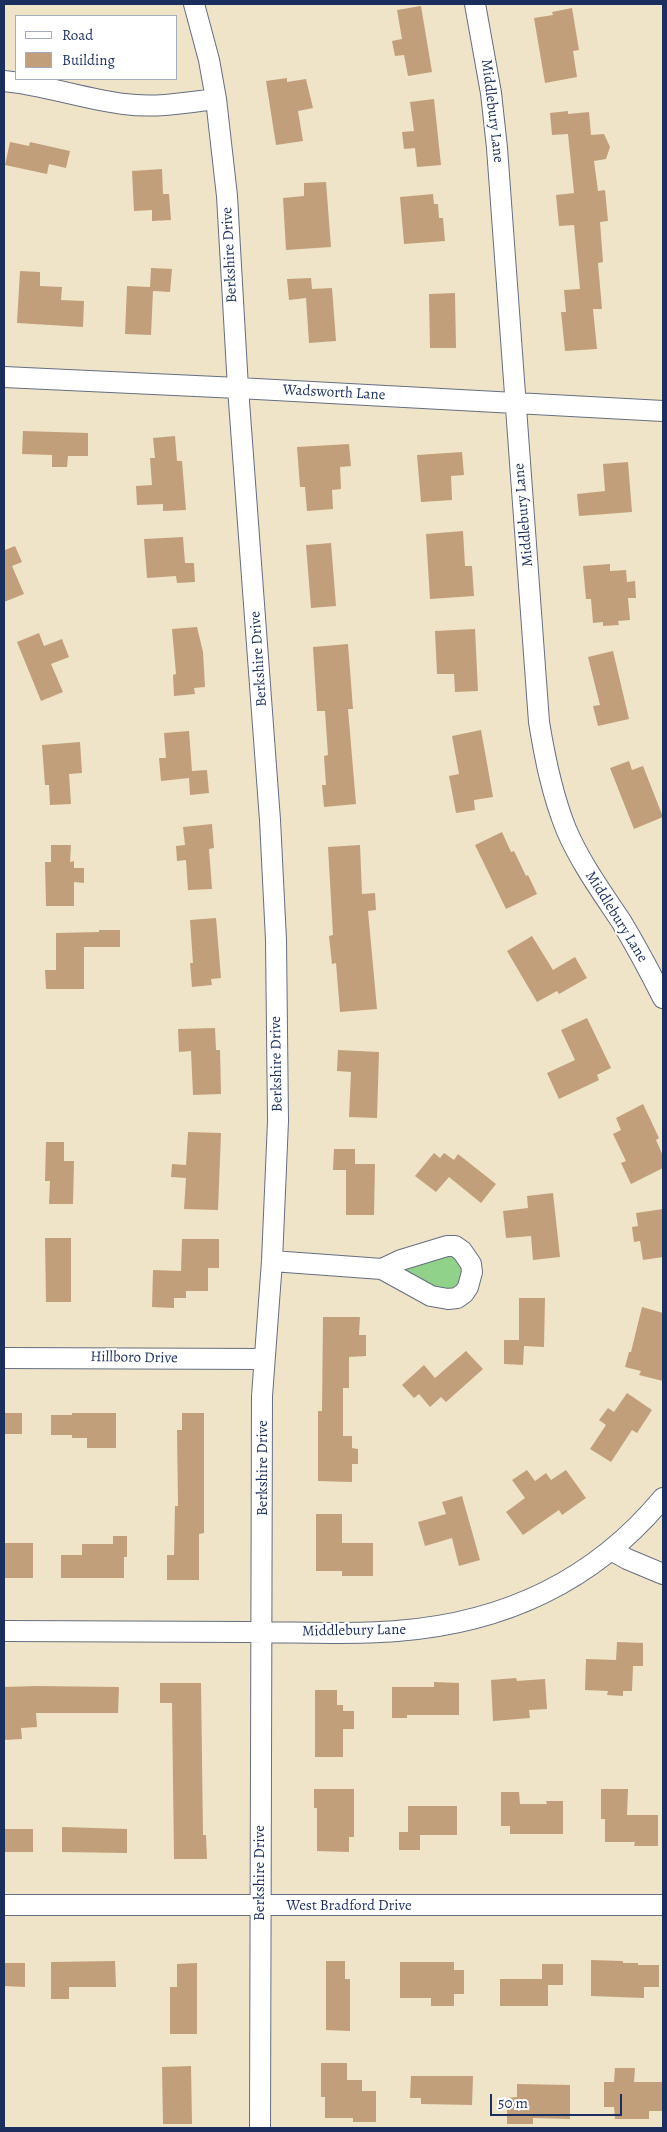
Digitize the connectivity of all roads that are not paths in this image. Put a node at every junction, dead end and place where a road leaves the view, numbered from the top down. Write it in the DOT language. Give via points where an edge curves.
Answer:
graph roads {
  1 [pos="194,4"];
  2 [pos="475,4"];
  3 [pos="4,81"];
  4 [pos="216,99"];
  5 [pos="4,377"];
  6 [pos="238,388"];
  7 [pos="515,404"];
  8 [pos="663,412"];
  9 [pos="644,960"];
  10 [pos="663,965"];
  11 [pos="663,998"];
  12 [pos="272,1261"];
  13 [pos="382,1269"];
  14 [pos="4,1358"];
  15 [pos="264,1359"];
  16 [pos="663,1498"];
  17 [pos="611,1550"];
  18 [pos="663,1574"];
  19 [pos="4,1631"];
  20 [pos="261,1632"];
  21 [pos="663,1905"];
  22 [pos="4,1906"];
  23 [pos="260,1906"];
  24 [pos="260,2128"];
  1 -- 4 [label="street, Berkshire Drive"];
  2 -- 7 [label="street, Middlebury Lane" via="491,92 497,148"];
  3 -- 4 [label="street" via="124,104 170,106"];
  4 -- 6 [label="street, Berkshire Drive" via="227,196"];
  5 -- 6 [label="street, Wadsworth Lane"];
  6 -- 7 [label="street, Wadsworth Lane"];
  6 -- 12 [label="street, Berkshire Drive" via="276,940 278,1121"];
  7 -- 8 [label="street, Wadsworth Lane"];
  7 -- 9 [label="street, Middlebury Lane" via="544,756 567,830 586,868"];
  9 -- 10 [label="street"];
  9 -- 11 [label="street, Middlebury Lane"];
  12 -- 13 [label="street"];
  12 -- 15 [label="street, Berkshire Drive"];
  14 -- 15 [label="street, Hillboro Drive"];
  15 -- 20 [label="street, Berkshire Drive"];
  16 -- 17 [label="street, Middlebury Lane" via="632,1533"];
  17 -- 18 [label="street"];
  17 -- 20 [label="street, Middlebury Lane" via="560,1585 487,1616 397,1631"];
  19 -- 20 [label="street, Middlebury Lane"];
  20 -- 23 [label="street, Berkshire Drive"];
  21 -- 23 [label="street, West Bradford Drive"];
  22 -- 23 [label="street, West Bradford Drive"];
  23 -- 24 [label="street, Berkshire Drive"];
}
